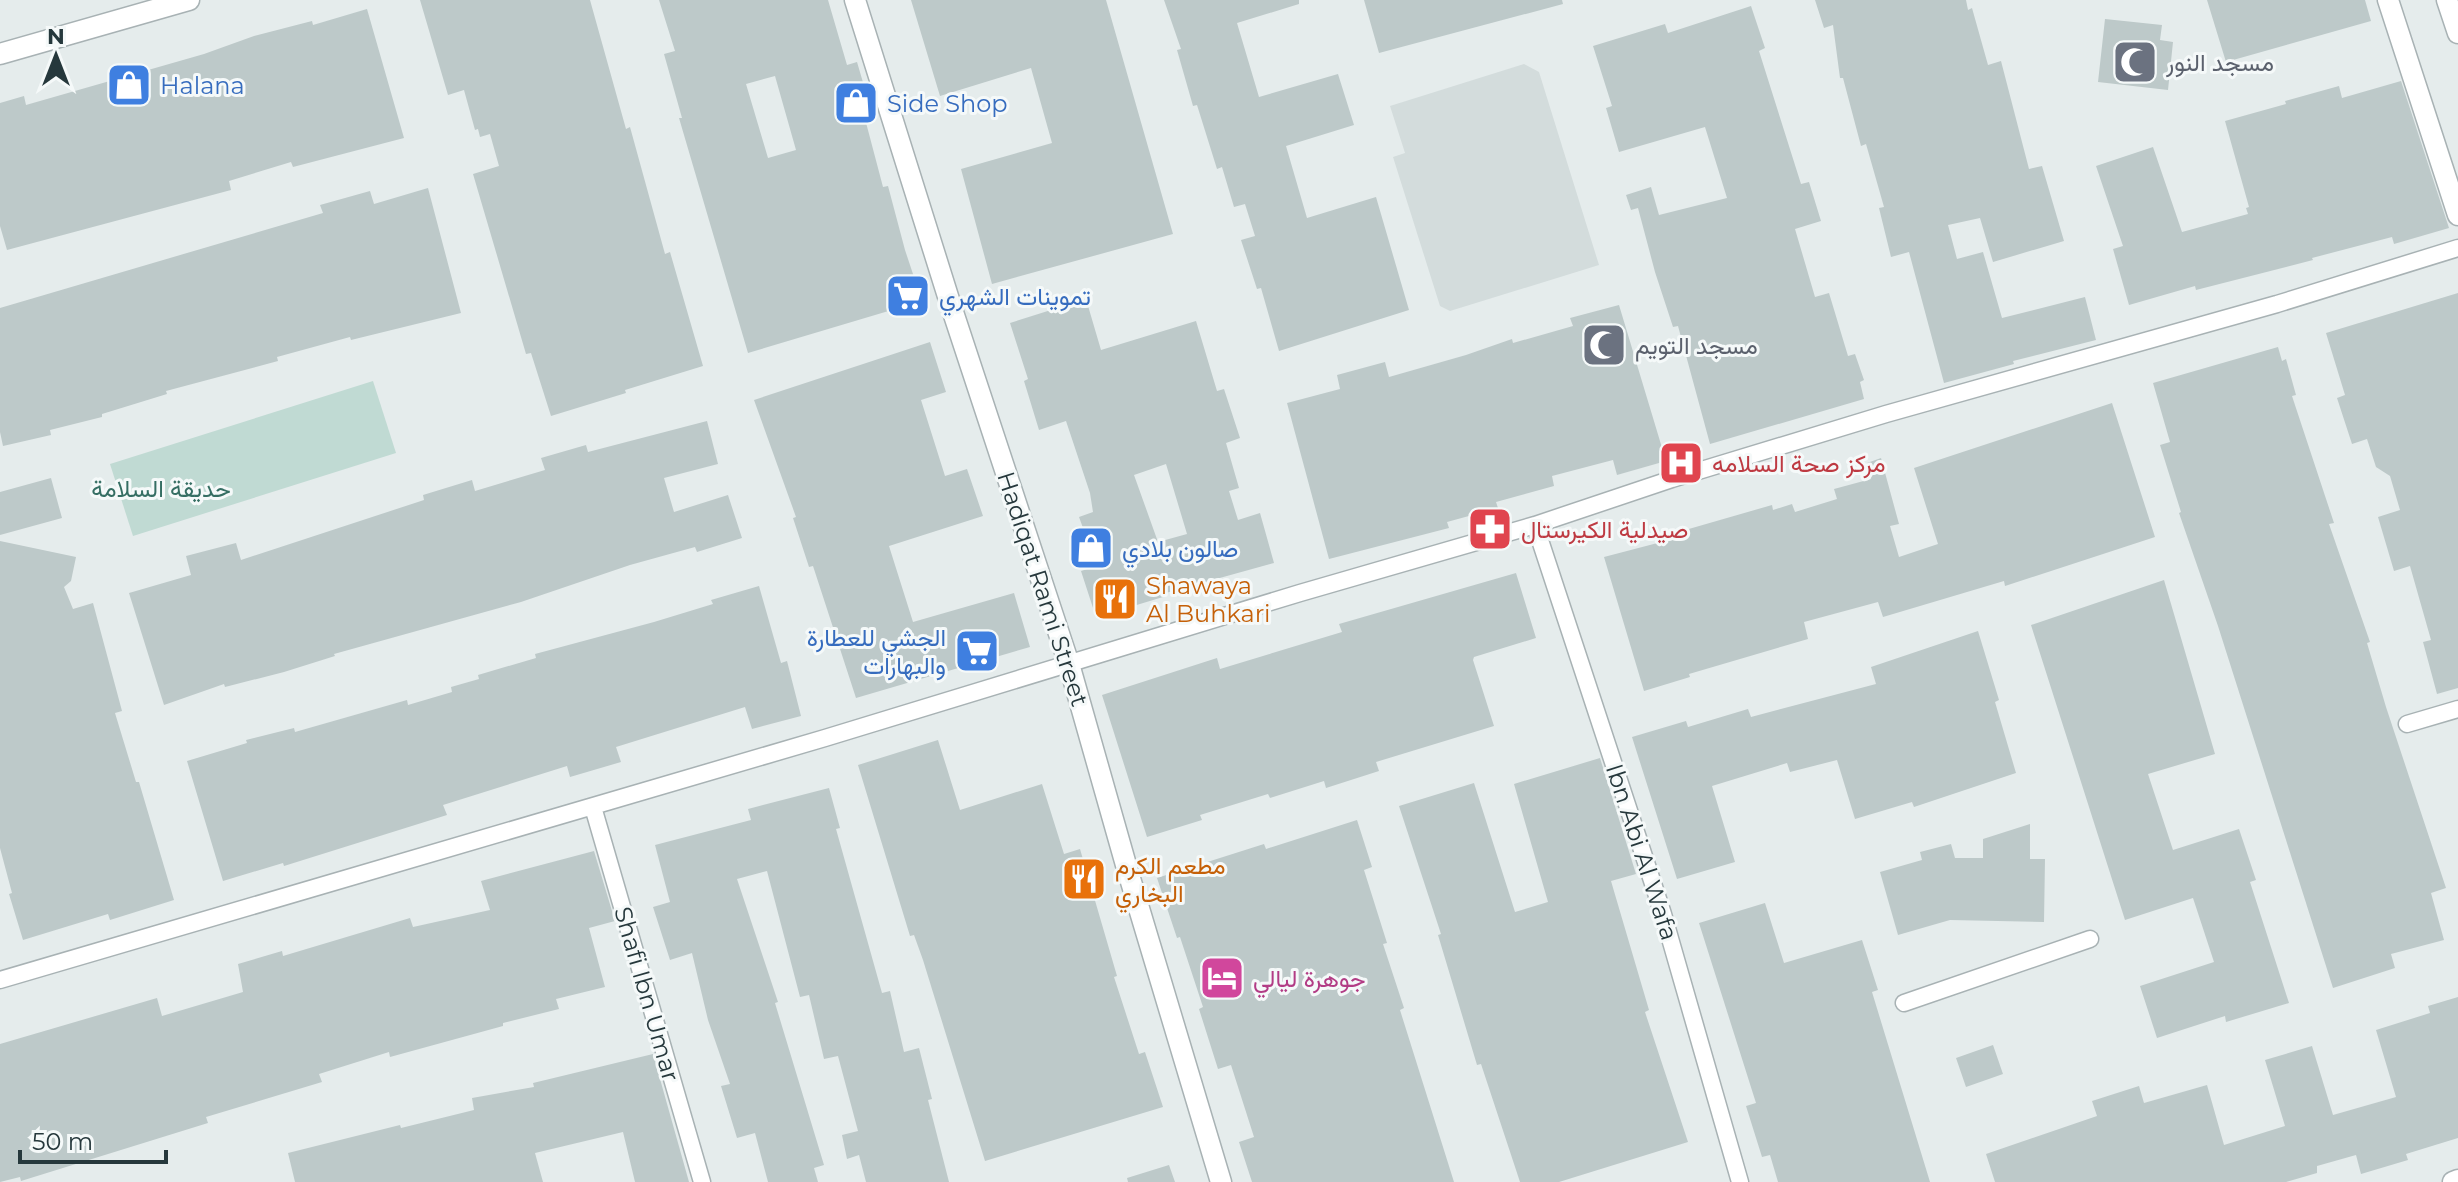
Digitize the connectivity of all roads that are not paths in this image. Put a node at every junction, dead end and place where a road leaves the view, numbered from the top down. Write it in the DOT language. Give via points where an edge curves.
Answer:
graph roads {
  1 [pos="189,0"];
  2 [pos="855,0"];
  3 [pos="2388,0"];
  4 [pos="2447,0"];
  5 [pos="2458,33"];
  6 [pos="0,54"];
  7 [pos="2458,215"];
  8 [pos="2458,248"];
  9 [pos="1535,525"];
  10 [pos="1069,664"];
  11 [pos="2458,709"];
  12 [pos="2407,724"];
  13 [pos="593,807"];
  14 [pos="2090,939"];
  15 [pos="0,980"];
  16 [pos="1904,1003"];
  17 [pos="702,1182"];
  18 [pos="1221,1182"];
  19 [pos="1740,1182"];
  1 -- 6 [label="street"];
  2 -- 10 [label="street, Hadiqat Rami Street"];
  3 -- 7 [label="street"];
  4 -- 5 [label="street"];
  8 -- 9 [label="street" via="1886,414"];
  9 -- 10 [label="street"];
  9 -- 19 [label="street, Ibn Abi Al Wafa" via="1663,914"];
  10 -- 13 [label="street"];
  10 -- 18 [label="street, Hadiqat Rami Street"];
  11 -- 12 [label="street"];
  13 -- 15 [label="street"];
  13 -- 17 [label="street, Shafi Ibn Umar"];
  14 -- 16 [label="street"];
}
